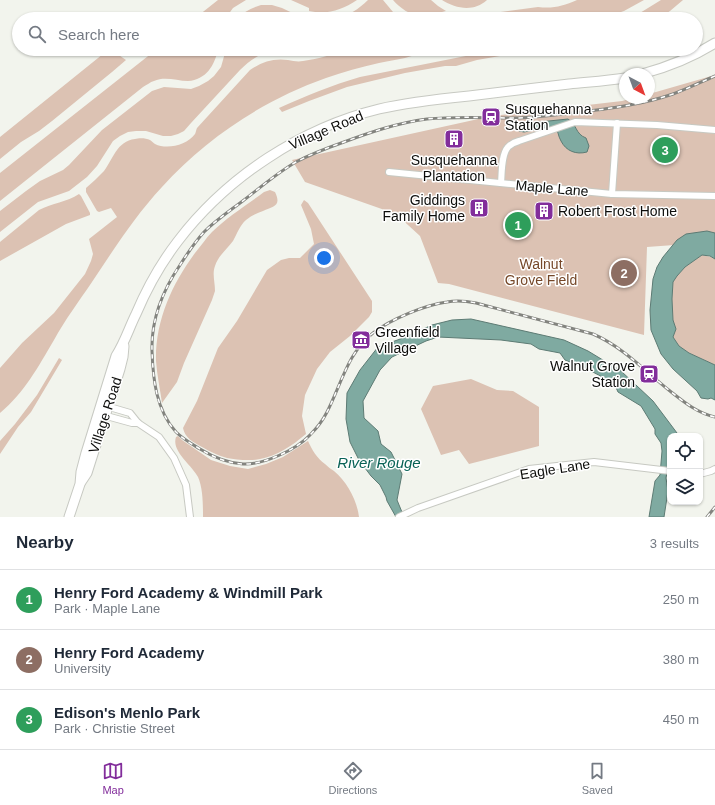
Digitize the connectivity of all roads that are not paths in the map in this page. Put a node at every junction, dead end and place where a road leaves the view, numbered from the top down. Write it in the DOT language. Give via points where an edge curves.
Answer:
graph roads {
  1 [pos="715,43"];
  2 [pos="703,50"];
  3 [pos="691,56"];
  4 [pos="655,70"];
  5 [pos="619,79"];
  6 [pos="617,123"];
  7 [pos="715,130"];
  8 [pos="389,172"];
  9 [pos="501,183"];
  10 [pos="612,194"];
  11 [pos="715,196"];
  12 [pos="105,405"];
  13 [pos="101,415"];
  14 [pos="138,423"];
  15 [pos="715,469"];
  16 [pos="667,471"];
  17 [pos="703,473"];
  18 [pos="69,517"];
  19 [pos="190,517"];
  20 [pos="399,517"];
  1 -- 2 [label="street"];
  3 -- 4 [label="street"];
  5 -- 12 [label="street, Village Road" via="404,104 314,132 269,158 217,198 190,226 168,255 136,313"];
  6 -- 7 [label="street"];
  6 -- 9 [label="street" via="575,122 512,143 505,152"];
  6 -- 10 [label="street"];
  8 -- 9 [label="street, Maple Lane"];
  9 -- 10 [label="street, Maple Lane"];
  10 -- 11 [label="street, Maple Lane"];
  12 -- 13 [label="street, Village Road"];
  12 -- 14 [label="street" via="130,413"];
  13 -- 14 [label="street"];
  13 -- 18 [label="street, Village Road" via="87,473 80,484"];
  14 -- 19 [label="street" via="159,437 174,458 186,486"];
  15 -- 17 [label="street"];
  16 -- 20 [label="street, Eagle Lane" via="594,462 529,470 418,508"];
}
